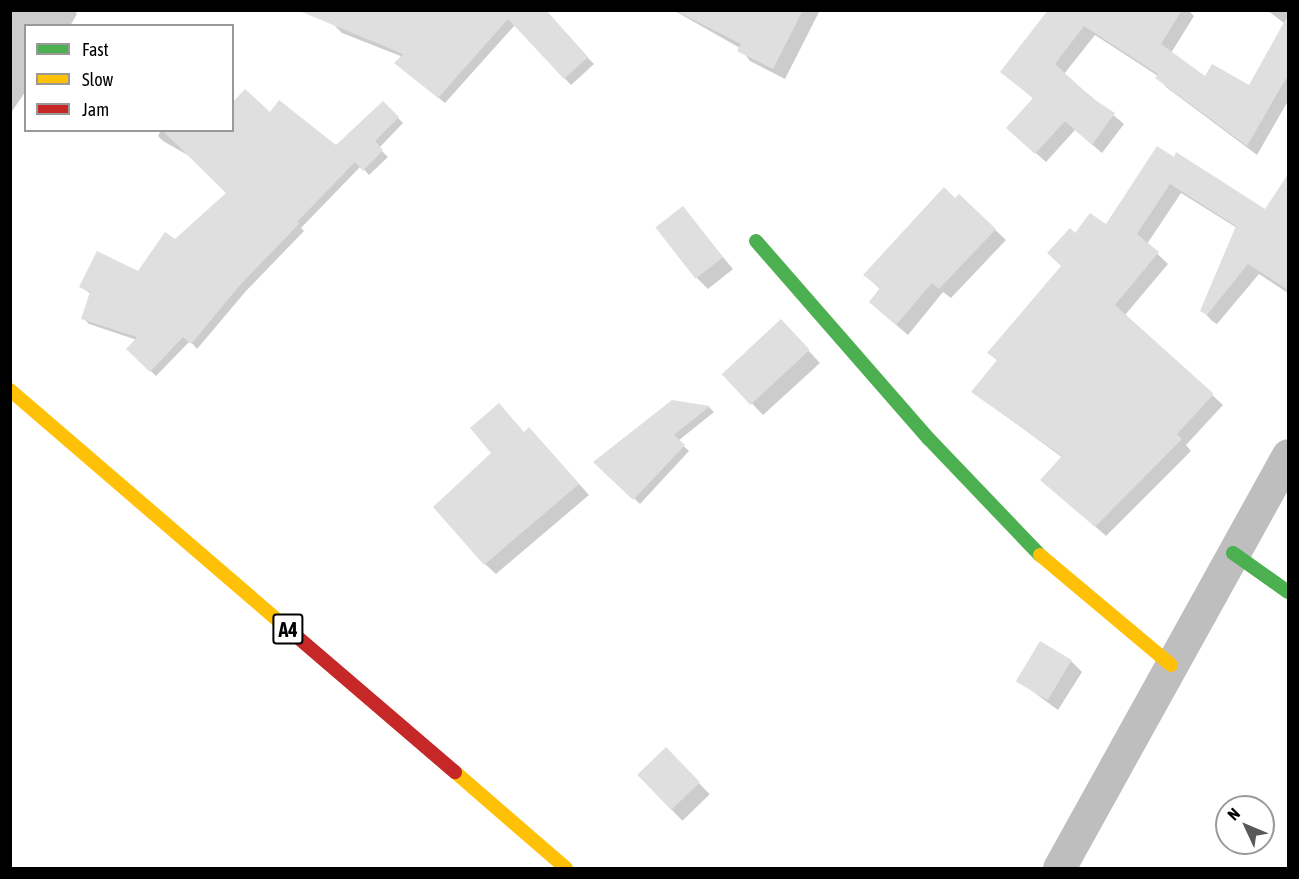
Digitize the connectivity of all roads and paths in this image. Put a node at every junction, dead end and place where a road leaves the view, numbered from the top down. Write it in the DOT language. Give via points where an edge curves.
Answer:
graph roads {
  1 [pos="756,242"];
  2 [pos="10,390"];
  3 [pos="1288,455"];
  4 [pos="1233,553"];
  5 [pos="1288,592"];
  6 [pos="1171,665"];
  7 [pos="566,868"];
  8 [pos="1059,868"];
  1 -- 6 [label="main road" via="929,440 1041,556"];
  2 -- 7 [label="main road, A4"];
  3 -- 4 [label="street"];
  4 -- 5 [label="main road"];
  4 -- 6 [label="street"];
  6 -- 8 [label="street"];
}
